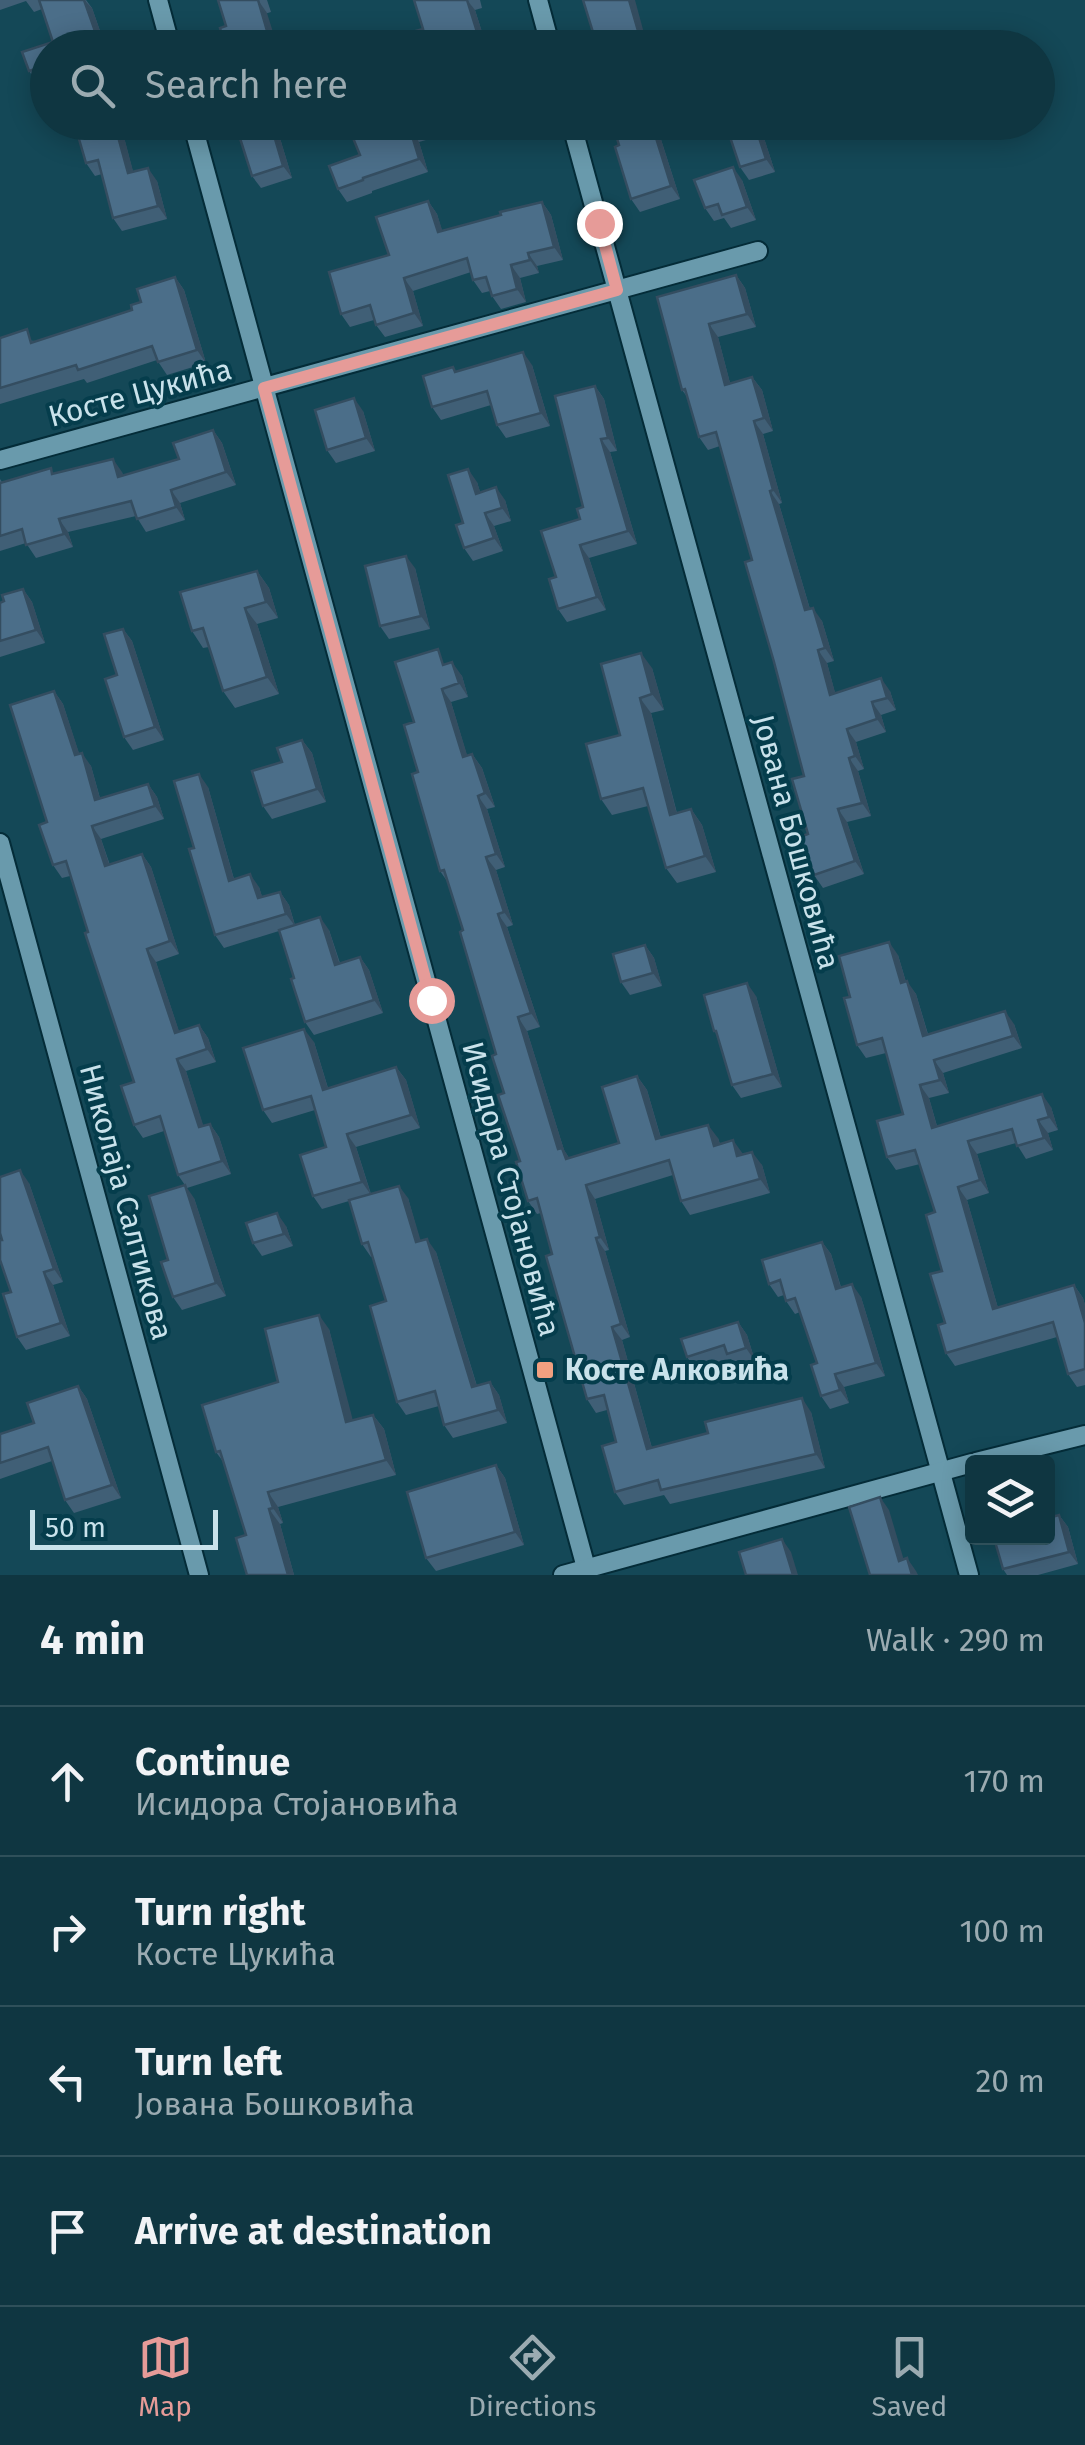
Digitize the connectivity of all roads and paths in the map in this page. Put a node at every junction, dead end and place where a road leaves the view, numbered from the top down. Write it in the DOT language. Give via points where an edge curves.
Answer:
graph roads {
  1 [pos="158,0"];
  2 [pos="538,0"];
  3 [pos="166,30"];
  4 [pos="546,30"];
  5 [pos="197,140"];
  6 [pos="576,140"];
  7 [pos="758,250"];
  8 [pos="617,290"];
  9 [pos="264,388"];
  10 [pos="0,460"];
  11 [pos="0,843"];
  12 [pos="1085,1434"];
  13 [pos="1005,1455"];
  14 [pos="965,1465"];
  15 [pos="940,1471"];
  16 [pos="587,1572"];
  17 [pos="200,1575"];
  18 [pos="563,1575"];
  19 [pos="969,1575"];
  1 -- 3 [label="street"];
  2 -- 4 [label="street"];
  5 -- 9 [label="street, Исидора Стојановића"];
  6 -- 8 [label="street, Јована Бошковића"];
  7 -- 8 [label="street, Косте Цукића"];
  8 -- 9 [label="street, Косте Цукића"];
  8 -- 15 [label="street, Јована Бошковића"];
  9 -- 10 [label="street, Косте Цукића"];
  9 -- 16 [label="street, Исидора Стојановића"];
  11 -- 17 [label="street, Николаја Салтикова"];
  12 -- 13 [label="street"];
  14 -- 15 [label="street"];
  15 -- 16 [label="street"];
  15 -- 19 [label="street, Јована Бошковића"];
  16 -- 18 [label="street"];
}
